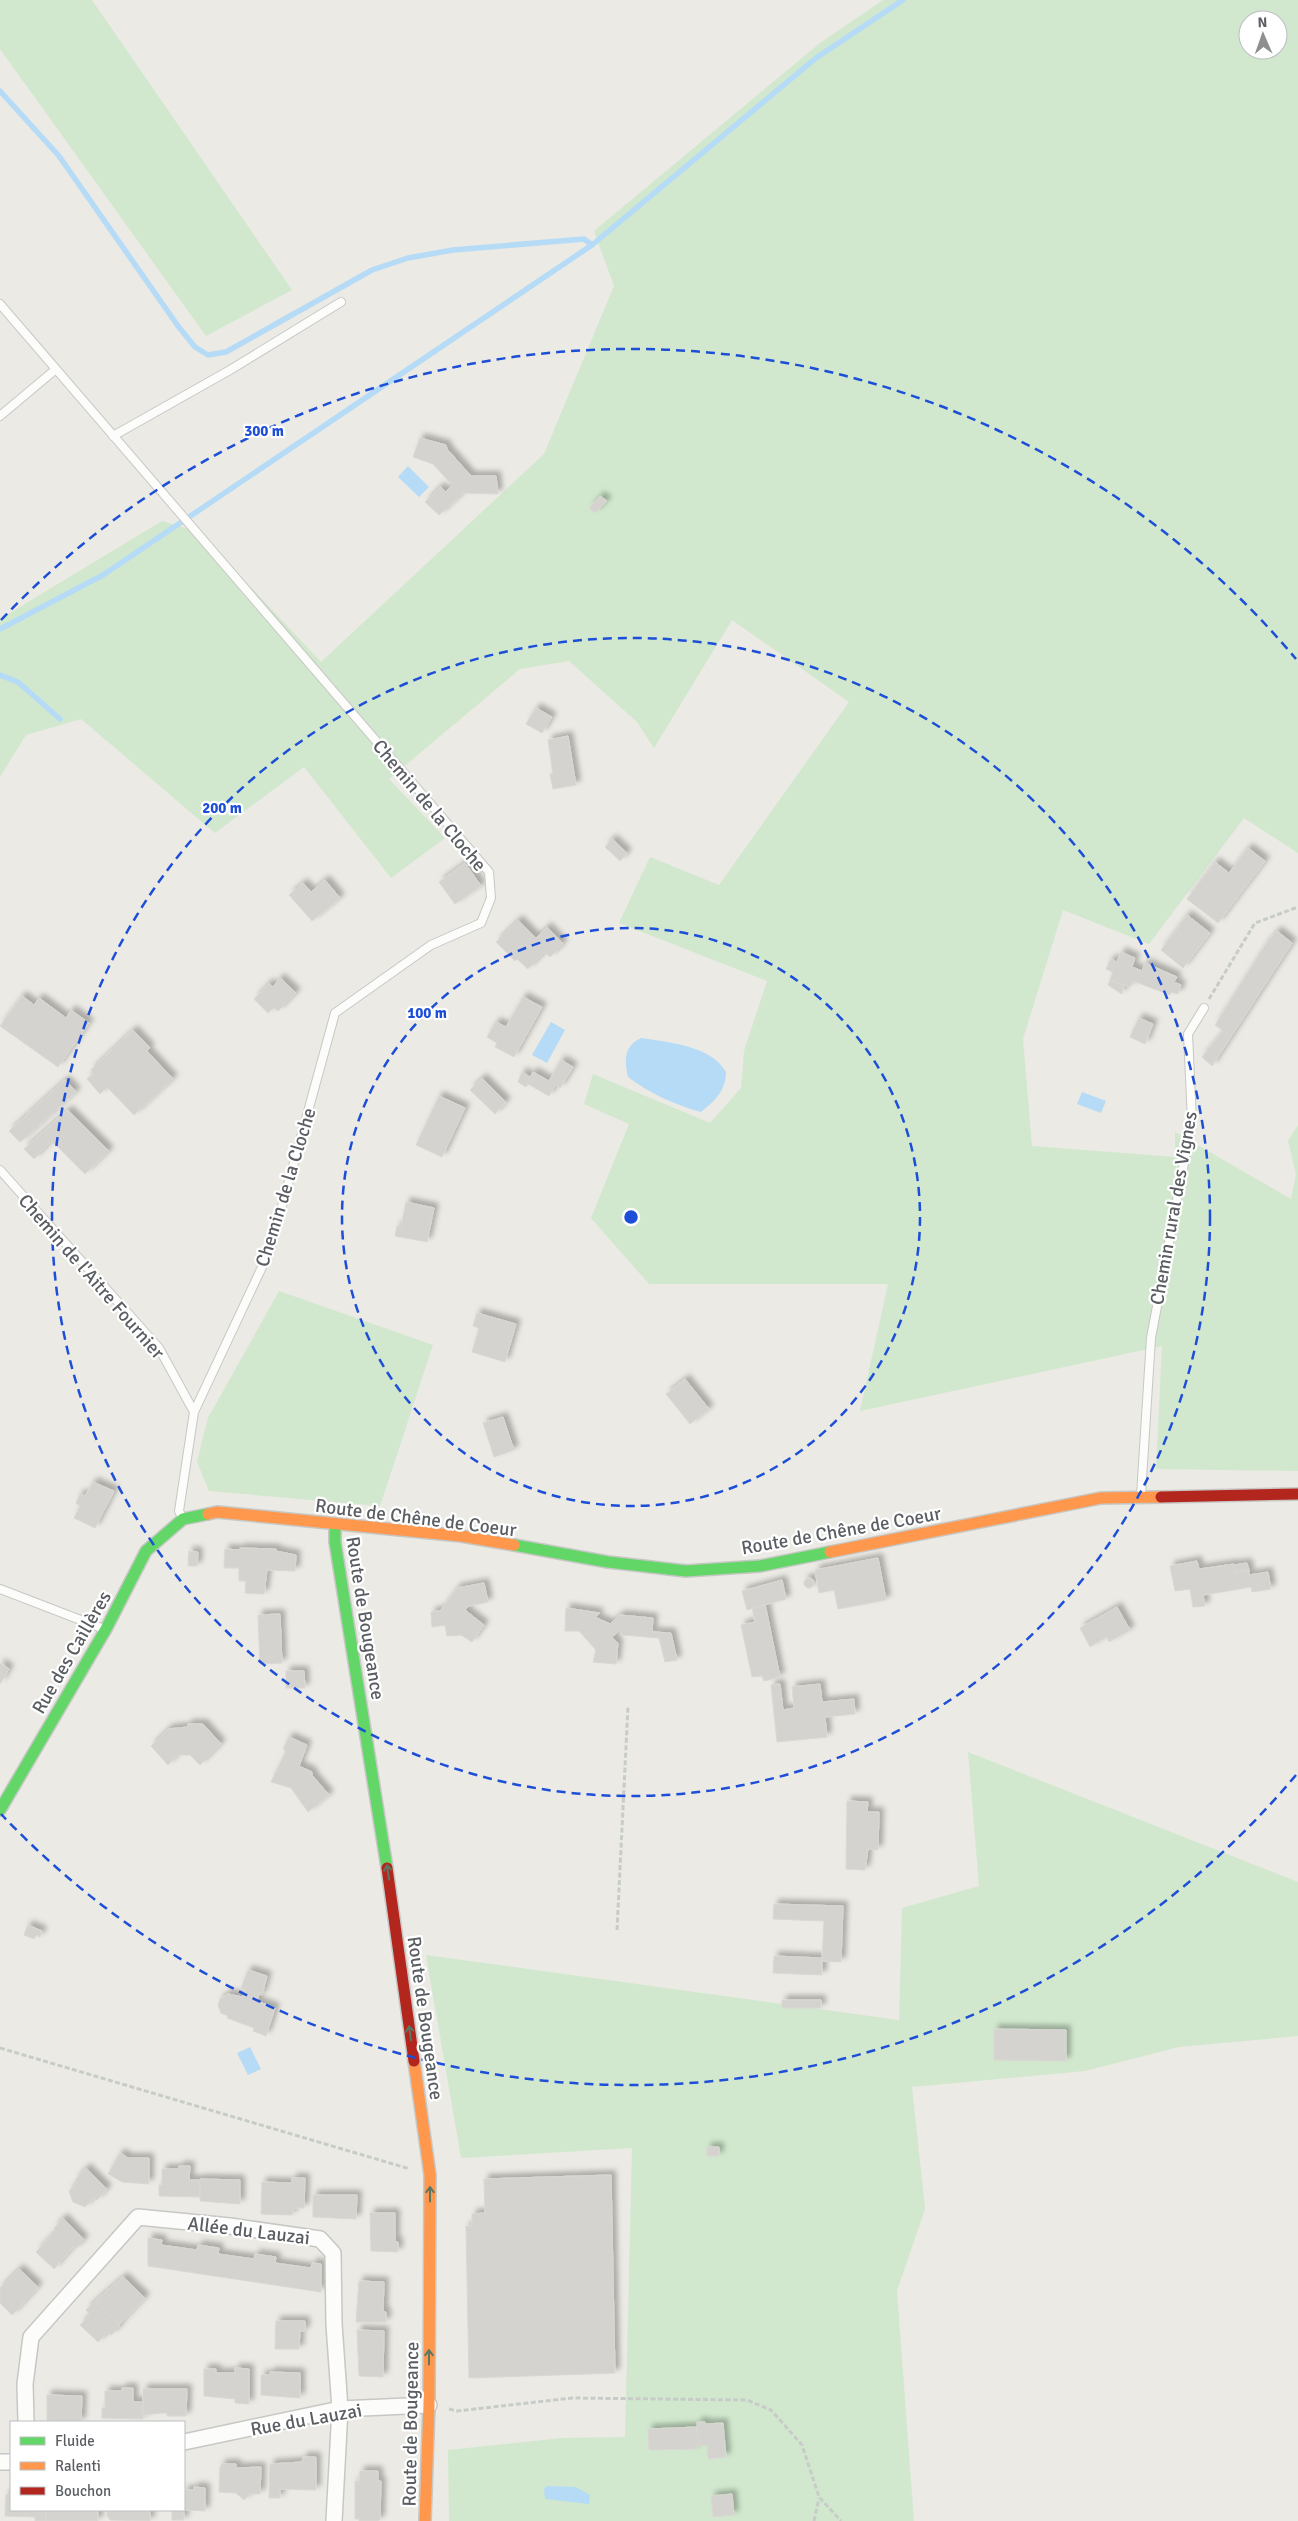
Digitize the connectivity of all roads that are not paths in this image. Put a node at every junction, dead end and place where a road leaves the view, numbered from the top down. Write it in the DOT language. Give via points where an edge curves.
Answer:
graph roads {
  1 [pos="341,302"];
  2 [pos="0,304"];
  3 [pos="56,369"];
  4 [pos="0,416"];
  5 [pos="113,436"];
  6 [pos="1204,1008"];
  7 [pos="0,1170"];
  8 [pos="194,1412"];
  9 [pos="1298,1494"];
  10 [pos="1140,1497"];
  11 [pos="182,1519"];
  12 [pos="334,1525"];
  13 [pos="0,1588"];
  14 [pos="106,1630"];
  15 [pos="0,1810"];
  16 [pos="429,2405"];
  17 [pos="340,2409"];
  18 [pos="26,2421"];
  19 [pos="185,2442"];
  20 [pos="334,2521"];
  21 [pos="425,2521"];
  1 -- 5 [label="lane"];
  2 -- 3 [label="lane, Chemin de la Cloche"];
  3 -- 4 [label="lane"];
  3 -- 5 [label="lane, Chemin de la Cloche"];
  5 -- 8 [label="lane, Chemin de la Cloche" via="489,872 490,881 491,898 481,923 431,945 335,1013 270,1250"];
  6 -- 10 [label="lane, Chemin rural des Vignes" via="1188,1034 1192,1121 1151,1338"];
  7 -- 8 [label="lane, Chemin de l'Aitre Fournier" via="159,1348"];
  8 -- 11 [label="lane, Chemin de la Cloche" via="179,1511"];
  9 -- 10 [label="street, Route de Chêne de Coeur"];
  10 -- 12 [label="street, Route de Chêne de Coeur" via="1101,1498 760,1566 686,1571 608,1562 460,1536"];
  11 -- 12 [label="street, Route de Chêne de Coeur" via="217,1512"];
  11 -- 14 [label="street, Rue des Caillères" via="146,1551"];
  16 -- 12 [label="street, Route de Bougeance, one-way" via="430,2175 379,1809"];
  13 -- 14 [label="lane"];
  14 -- 15 [label="street, Rue des Caillères"];
  16 -- 17 [label="street, Rue du Lauzai"];
  16 -- 21 [label="street, Route de Bougeance"];
  17 -- 18 [label="street, Allée du Lauzai" via="333,2253 320,2239 138,2217 31,2337 25,2384"];
  17 -- 19 [label="street, Rue du Lauzai"];
  17 -- 20 [label="street, Allée du Lauzai"];
}
